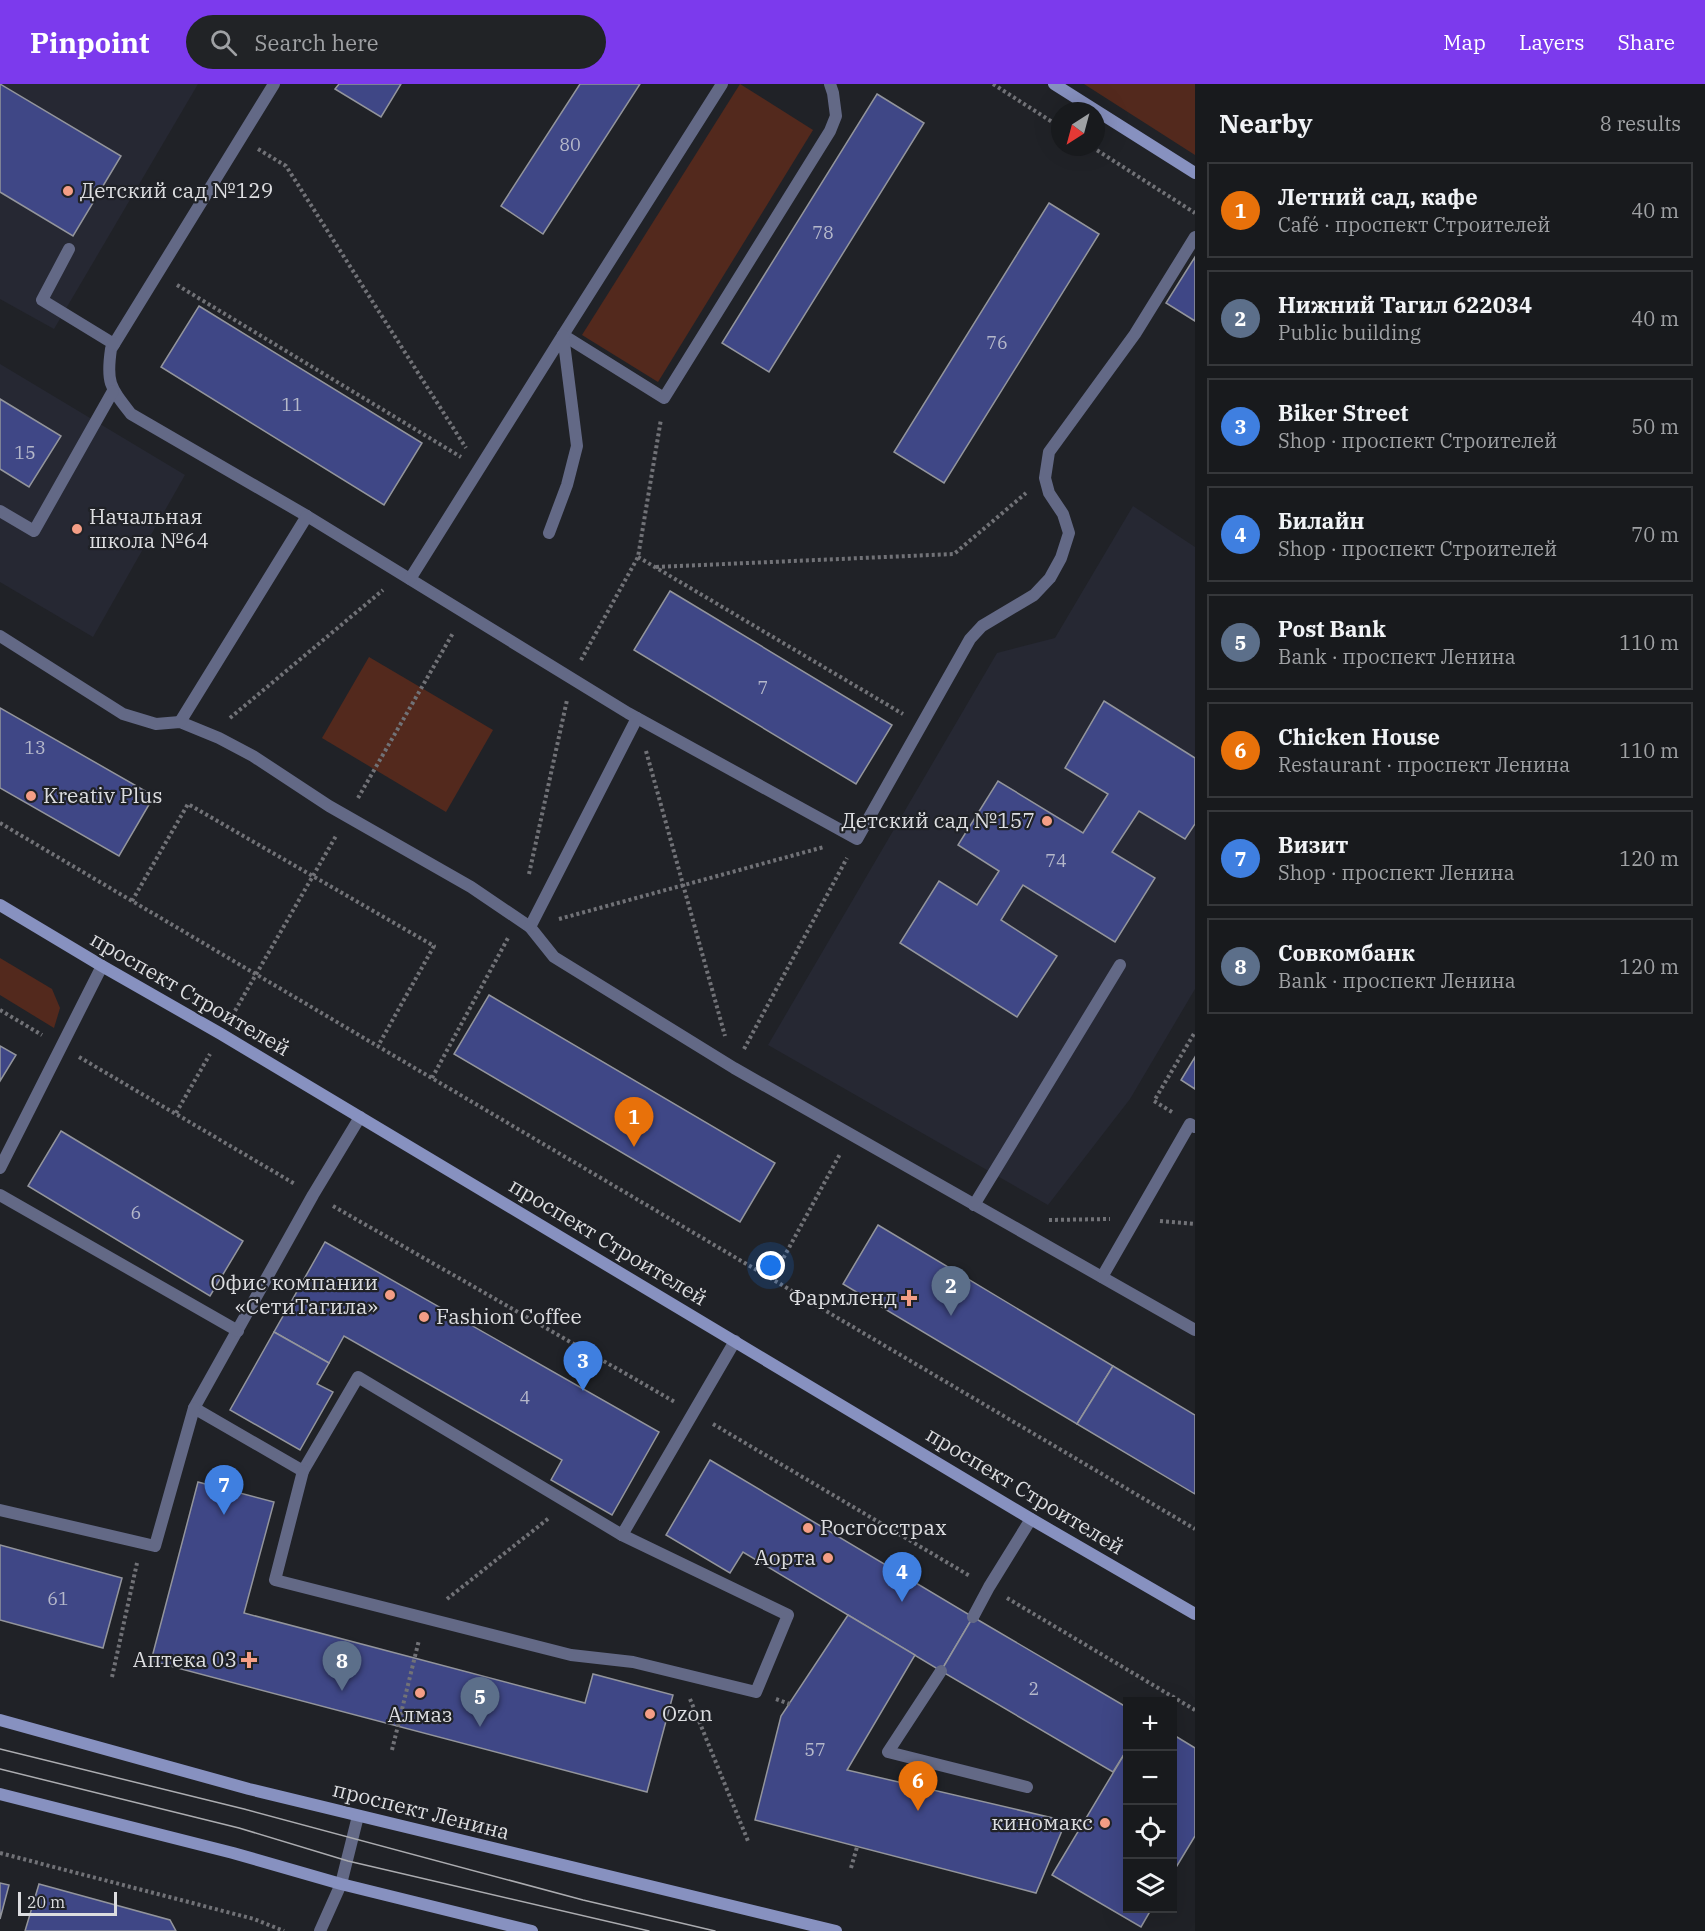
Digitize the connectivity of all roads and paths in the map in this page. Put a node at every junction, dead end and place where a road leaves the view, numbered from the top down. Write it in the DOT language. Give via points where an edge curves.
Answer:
graph roads {
  1 [pos="274,84"];
  2 [pos="722,84"];
  3 [pos="830,84"];
  4 [pos="993,84"];
  5 [pos="1054,84"];
  6 [pos="1051,121"];
  7 [pos="239,139"];
  8 [pos="1105,155"];
  9 [pos="1195,173"];
  10 [pos="1195,213"];
  11 [pos="1195,237"];
  12 [pos="69,249"];
  13 [pos="157,273"];
  14 [pos="563,335"];
  15 [pos="114,344"];
  16 [pos="114,391"];
  17 [pos="664,398"];
  18 [pos="479,469"];
  19 [pos="1045,478"];
  20 [pos="0,512"];
  21 [pos="307,516"];
  22 [pos="549,533"];
  23 [pos="638,557"];
  24 [pos="656,567"];
  25 [pos="406,577"];
  26 [pos="464,612"];
  27 [pos="0,636"];
  28 [pos="571,678"];
  29 [pos="638,718"];
  30 [pos="180,722"];
  31 [pos="921,725"];
  32 [pos="210,734"];
  33 [pos="347,817"];
  34 [pos="0,823"];
  35 [pos="857,838"];
  36 [pos="312,877"];
  37 [pos="684,885"];
  38 [pos="132,901"];
  39 [pos="0,905"];
  40 [pos="524,923"];
  41 [pos="506,942"];
  42 [pos="1120,965"];
  43 [pos="102,966"];
  44 [pos="256,974"];
  45 [pos="0,1010"];
  46 [pos="1195,1032"];
  47 [pos="378,1046"];
  48 [pos="62,1047"];
  49 [pos="734,1068"];
  50 [pos="432,1078"];
  51 [pos="360,1117"];
  52 [pos="1192,1126"];
  53 [pos="850,1134"];
  54 [pos="0,1168"];
  55 [pos="0,1195"];
  56 [pos="313,1195"];
  57 [pos="974,1205"];
  58 [pos="1135,1218"];
  59 [pos="1047,1220"];
  60 [pos="1195,1224"];
  61 [pos="1102,1277"];
  62 [pos="772,1279"];
  63 [pos="1195,1330"];
  64 [pos="238,1331"];
  65 [pos="735,1341"];
  66 [pos="194,1408"];
  67 [pos="693,1412"];
  68 [pos="303,1471"];
  69 [pos="568,1503"];
  70 [pos="0,1510"];
  71 [pos="1031,1519"];
  72 [pos="1195,1529"];
  73 [pos="622,1535"];
  74 [pos="142,1542"];
  75 [pos="989,1587"];
  76 [pos="1195,1614"];
  77 [pos="973,1617"];
  78 [pos="424,1618"];
  79 [pos="941,1671"];
  80 [pos="680,1674"];
  81 [pos="112,1677"];
  82 [pos="1195,1710"];
  83 [pos="0,1720"];
  84 [pos="392,1750"];
  85 [pos="1027,1786"];
  86 [pos="0,1794"];
  87 [pos="358,1816"];
  88 [pos="748,1841"];
  89 [pos="857,1847"];
  90 [pos="0,1853"];
  91 [pos="851,1868"];
  92 [pos="341,1884"];
  93 [pos="284,1931"];
  94 [pos="320,1931"];
  95 [pos="532,1931"];
  96 [pos="836,1931"];
  1 -- 7 [label="street"];
  2 -- 14 [label="street"];
  3 -- 17 [label="street" via="836,116 830,131"];
  4 -- 6 [label="path"];
  5 -- 9 [label="main road"];
  7 -- 13 [label="street"];
  7 -- 18 [label="path" via="286,166"];
  8 -- 10 [label="path"];
  11 -- 19 [label="street" via="1135,334 1049,452"];
  12 -- 15 [label="street" via="42,300"];
  13 -- 15 [label="street"];
  13 -- 18 [label="path"];
  14 -- 17 [label="street"];
  14 -- 18 [label="street"];
  14 -- 22 [label="street" via="577,446"];
  15 -- 16 [label="street" via="107,372"];
  16 -- 20 [label="street" via="34,531"];
  16 -- 21 [label="street" via="130,414"];
  17 -- 23 [label="path"];
  18 -- 25 [label="street"];
  19 -- 24 [label="path" via="954,554"];
  19 -- 31 [label="street" via="1069,533 1061,558 1034,595 982,626 970,639"];
  21 -- 25 [label="street"];
  21 -- 30 [label="street"];
  23 -- 24 [label="path"];
  23 -- 28 [label="path"];
  24 -- 31 [label="path"];
  25 -- 26 [label="street"];
  25 -- 32 [label="path"];
  26 -- 28 [label="street"];
  26 -- 33 [label="path"];
  27 -- 30 [label="street" via="123,714 156,724"];
  28 -- 29 [label="street"];
  28 -- 40 [label="path"];
  29 -- 35 [label="street"];
  29 -- 37 [label="path"];
  29 -- 40 [label="street"];
  30 -- 32 [label="street"];
  31 -- 35 [label="street"];
  32 -- 33 [label="street" via="253,756"];
  33 -- 36 [label="path"];
  33 -- 40 [label="street" via="471,886"];
  34 -- 38 [label="path"];
  35 -- 37 [label="path"];
  35 -- 49 [label="path"];
  36 -- 38 [label="path" via="188,804"];
  36 -- 44 [label="path"];
  36 -- 47 [label="path" via="434,946"];
  37 -- 40 [label="path"];
  37 -- 49 [label="path"];
  38 -- 44 [label="path"];
  39 -- 43 [label="main road, проспект Строителей"];
  40 -- 49 [label="street" via="554,957"];
  41 -- 50 [label="path"];
  42 -- 57 [label="street"];
  43 -- 48 [label="street"];
  43 -- 51 [label="main road, проспект Строителей"];
  44 -- 47 [label="path"];
  45 -- 48 [label="path"];
  46 -- 52 [label="path" via="1154,1101"];
  47 -- 50 [label="path"];
  48 -- 54 [label="street"];
  48 -- 56 [label="path"];
  49 -- 53 [label="street"];
  50 -- 62 [label="path"];
  51 -- 56 [label="street"];
  51 -- 65 [label="main road, проспект Строителей"];
  52 -- 58 [label="street"];
  53 -- 57 [label="street"];
  53 -- 62 [label="path"];
  55 -- 64 [label="street"];
  56 -- 64 [label="street"];
  56 -- 67 [label="path"];
  57 -- 61 [label="street"];
  58 -- 59 [label="path"];
  58 -- 60 [label="path"];
  58 -- 61 [label="street"];
  61 -- 63 [label="street"];
  62 -- 72 [label="path"];
  64 -- 66 [label="street"];
  65 -- 67 [label="street"];
  65 -- 71 [label="main road, проспект Строителей"];
  66 -- 68 [label="street"];
  66 -- 74 [label="street" via="155,1546"];
  67 -- 73 [label="street"];
  67 -- 75 [label="path"];
  68 -- 69 [label="street" via="358,1377"];
  68 -- 78 [label="street" via="275,1580"];
  69 -- 73 [label="street"];
  69 -- 78 [label="path"];
  70 -- 74 [label="street"];
  71 -- 75 [label="street"];
  71 -- 76 [label="main road, проспект Строителей"];
  73 -- 80 [label="street" via="788,1615 756,1692"];
  74 -- 81 [label="path"];
  75 -- 77 [label="street"];
  75 -- 82 [label="path"];
  78 -- 80 [label="street" via="571,1655 633,1662"];
  78 -- 84 [label="path"];
  79 -- 85 [label="street" via="888,1752"];
  80 -- 88 [label="path"];
  83 -- 87 [label="main road, проспект Ленина"];
  86 -- 92 [label="main road"];
  87 -- 92 [label="street"];
  87 -- 96 [label="main road, проспект Ленина"];
  89 -- 91 [label="path"];
  90 -- 93 [label="path"];
  92 -- 94 [label="street"];
  92 -- 95 [label="main road"];
}
